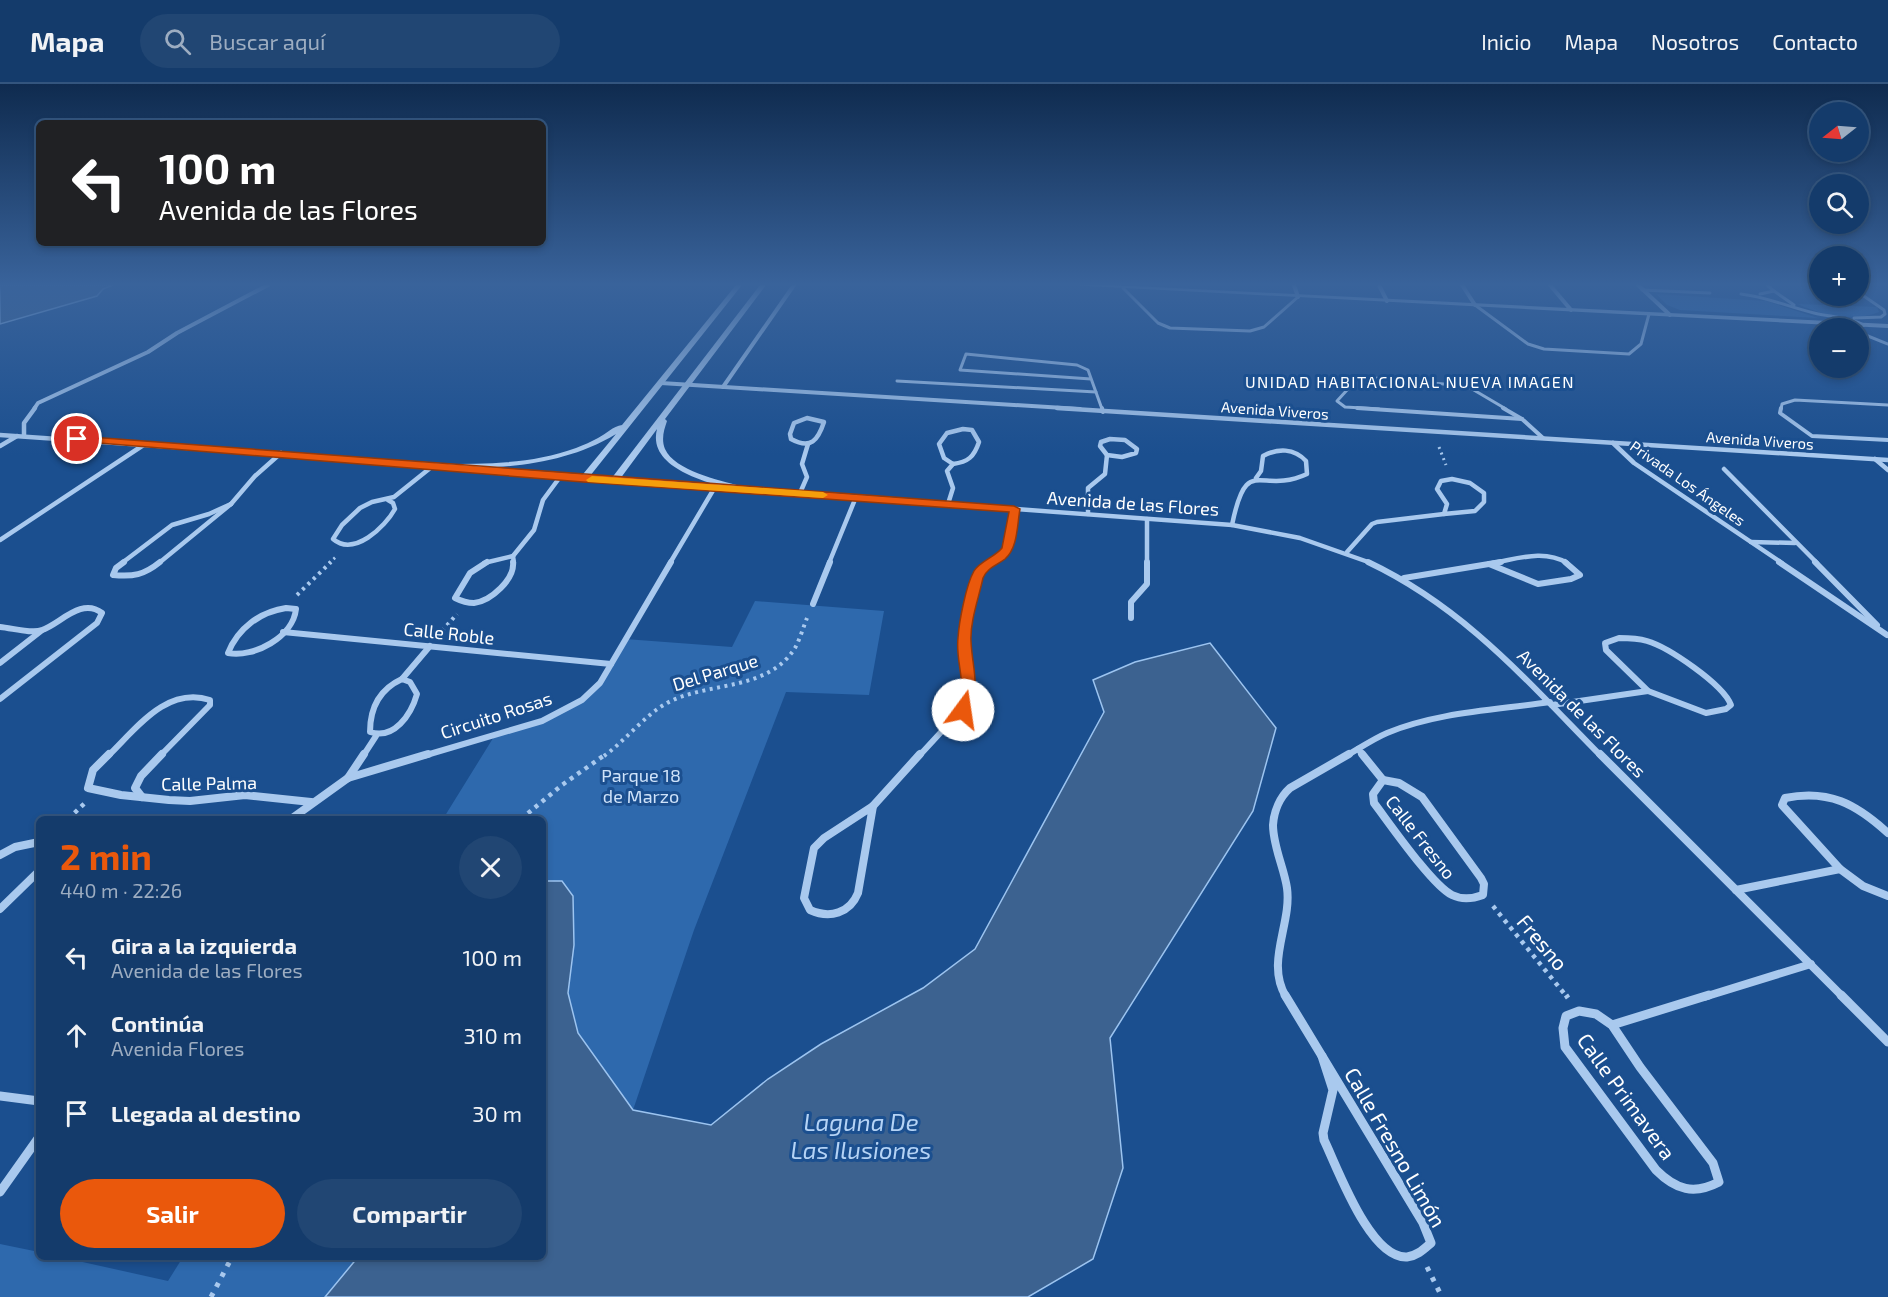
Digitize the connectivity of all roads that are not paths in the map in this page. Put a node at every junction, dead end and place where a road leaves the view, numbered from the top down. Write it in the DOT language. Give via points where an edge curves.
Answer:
graph roads {
  1 [pos="164,342"];
  2 [pos="694,342"];
  3 [pos="720,342"];
  4 [pos="755,342"];
  5 [pos="1525,342"];
  6 [pos="1642,342"];
  7 [pos="689,348"];
  8 [pos="697,348"];
  9 [pos="706,349"];
  10 [pos="714,349"];
  11 [pos="1091,379"];
  12 [pos="897,381"];
  13 [pos="661,383"];
  14 [pos="688,384"];
  15 [pos="723,387"];
  16 [pos="1096,392"];
  17 [pos="1888,405"];
  18 [pos="671,407"];
  19 [pos="1103,412"];
  20 [pos="631,419"];
  21 [pos="1522,419"];
  22 [pos="0,435"];
  23 [pos="18,435"];
  24 [pos="24,436"];
  25 [pos="1543,439"];
  26 [pos="1888,440"];
  27 [pos="1613,443"];
  28 [pos="146,444"];
  29 [pos="808,444"];
  30 [pos="0,446"];
  31 [pos="281,453"];
  32 [pos="1107,455"];
  33 [pos="1875,459"];
  34 [pos="1888,460"];
  35 [pos="953,464"];
  36 [pos="438,466"];
  37 [pos="1724,469"];
  38 [pos="1888,470"];
  39 [pos="560,477"];
  40 [pos="1256,478"];
  41 [pos="583,479"];
  42 [pos="614,481"];
  43 [pos="715,487"];
  44 [pos="737,488"];
  45 [pos="800,493"];
  46 [pos="856,497"];
  47 [pos="388,500"];
  48 [pos="233,503"];
  49 [pos="948,504"];
  50 [pos="1014,509"];
  51 [pos="1088,514"];
  52 [pos="1444,515"];
  53 [pos="1147,519"];
  54 [pos="1232,525"];
  55 [pos="0,540"];
  56 [pos="1750,542"];
  57 [pos="1795,543"];
  58 [pos="1347,552"];
  59 [pos="513,556"];
  60 [pos="1489,564"];
  61 [pos="1403,578"];
  62 [pos="813,604"];
  63 [pos="1131,618"];
  64 [pos="0,627"];
  65 [pos="41,631"];
  66 [pos="283,632"];
  67 [pos="1887,636"];
  68 [pos="430,646"];
  69 [pos="0,663"];
  70 [pos="611,664"];
  71 [pos="402,679"];
  72 [pos="1648,691"];
  73 [pos="0,699"];
  74 [pos="1551,703"];
  75 [pos="376,736"];
  76 [pos="1358,749"];
  77 [pos="348,778"];
  78 [pos="1383,780"];
  79 [pos="142,797"];
  80 [pos="311,802"];
  81 [pos="873,806"];
  82 [pos="295,816"];
  83 [pos="1888,833"];
  84 [pos="36,843"];
  85 [pos="0,855"];
  86 [pos="1840,869"];
  87 [pos="36,874"];
  88 [pos="1736,890"];
  89 [pos="1888,896"];
  90 [pos="0,909"];
  91 [pos="1811,964"];
  92 [pos="1612,1025"];
  93 [pos="1888,1042"];
  94 [pos="1322,1056"];
  95 [pos="0,1096"];
  96 [pos="36,1101"];
  97 [pos="36,1141"];
  98 [pos="0,1192"];
  1 -- 24 [label="street" via="38,403 24,423"];
  2 -- 7 [label="street"];
  3 -- 10 [label="street"];
  4 -- 15 [label="street"];
  5 -- 6 [label="lane" via="1545,349 1629,354"];
  7 -- 8 [label="street"];
  7 -- 13 [label="street"];
  9 -- 10 [label="street"];
  10 -- 14 [label="street"];
  11 -- 11 [label="lane" via="1088,370 1077,364 966,354 960,370"];
  11 -- 16 [label="lane"];
  12 -- 16 [label="lane"];
  13 -- 14 [label="street, Avenida Viveros"];
  13 -- 20 [label="street"];
  14 -- 15 [label="street, Avenida Viveros"];
  14 -- 18 [label="street"];
  15 -- 19 [label="street, Avenida Viveros"];
  16 -- 19 [label="lane"];
  17 -- 26 [label="lane" via="1795,400 1782,404 1780,413 1812,436"];
  18 -- 42 [label="street"];
  18 -- 44 [label="street" via="659,433 666,457 687,471"];
  19 -- 25 [label="street, Avenida Viveros"];
  20 -- 36 [label="street" via="598,440 550,457 499,466"];
  20 -- 41 [label="street"];
  21 -- 21 [label="lane" via="1467,386 1362,377 1337,401 1345,407"];
  21 -- 25 [label="lane"];
  22 -- 23 [label="street, Avenida de las Flores"];
  23 -- 24 [label="street, Avenida de las Flores"];
  23 -- 30 [label="street"];
  24 -- 28 [label="street, Avenida de las Flores"];
  25 -- 27 [label="street, Avenida Viveros"];
  27 -- 33 [label="street, Avenida Viveros"];
  27 -- 56 [label="street, Privada Los Ángeles" via="1634,463"];
  28 -- 31 [label="street, Avenida de las Flores"];
  28 -- 55 [label="street"];
  29 -- 29 [label="street" via="819,437 824,422 807,418 794,423 791,439"];
  29 -- 45 [label="street" via="802,464 807,477"];
  31 -- 36 [label="street, Avenida de las Flores"];
  31 -- 48 [label="street" via="251,479"];
  32 -- 32 [label="street" via="1100,444 1107,439 1126,440 1137,448 1131,456"];
  32 -- 51 [label="street" via="1104,476 1088,488"];
  33 -- 34 [label="street, Avenida Viveros"];
  33 -- 38 [label="street"];
  35 -- 35 [label="street" via="965,464 976,452 980,442 972,430 953,430 941,440 941,452"];
  35 -- 49 [label="street" via="946,472 952,488"];
  36 -- 39 [label="street, Avenida de las Flores"];
  36 -- 47 [label="street"];
  37 -- 57 [label="street, Privada Los Ángeles"];
  39 -- 41 [label="street, Avenida de las Flores"];
  39 -- 59 [label="street" via="543,500 534,530"];
  40 -- 40 [label="street" via="1294,482 1307,474 1306,460 1291,451 1274,451 1263,456"];
  40 -- 54 [label="street" via="1246,483 1238,496"];
  41 -- 42 [label="street, Avenida de las Flores"];
  42 -- 43 [label="street, Avenida de las Flores"];
  43 -- 44 [label="street, Avenida de las Flores"];
  43 -- 70 [label="street, Circuito Rosas"];
  44 -- 45 [label="street, Avenida de las Flores"];
  45 -- 46 [label="street, Avenida de las Flores"];
  46 -- 49 [label="street, Avenida de las Flores"];
  46 -- 62 [label="street"];
  47 -- 47 [label="street" via="395,509 372,537 349,544 333,538 350,515 365,504"];
  48 -- 48 [label="street" via="148,572 113,575 116,568 172,525"];
  49 -- 50 [label="street, Avenida de las Flores"];
  50 -- 51 [label="street, Avenida de las Flores"];
  50 -- 81 [label="street" via="1008,548 977,578 964,640 970,682 966,705"];
  51 -- 53 [label="street, Avenida de las Flores"];
  52 -- 52 [label="street" via="1475,511 1486,496 1473,484 1443,480 1438,491 1447,504"];
  52 -- 58 [label="street" via="1375,523"];
  53 -- 54 [label="street, Avenida de las Flores"];
  53 -- 63 [label="street" via="1147,584 1131,602"];
  54 -- 58 [label="street, Avenida de las Flores" via="1284,534"];
  56 -- 57 [label="street, Privada Los Ángeles"];
  56 -- 67 [label="street, Privada Los Ángeles"];
  57 -- 67 [label="street, Privada Los Ángeles"];
  58 -- 61 [label="street, Avenida de las Flores"];
  59 -- 59 [label="street" via="514,568 487,601 455,598 465,579 488,560"];
  60 -- 60 [label="street" via="1552,555 1580,575 1538,584"];
  60 -- 61 [label="street"];
  61 -- 74 [label="street, Avenida de las Flores" via="1463,619"];
  64 -- 65 [label="street"];
  65 -- 69 [label="street"];
  65 -- 73 [label="street" via="81,609 102,614 97,623"];
  66 -- 66 [label="street" via="256,653 228,653 230,644 263,612 286,606 296,609 295,618"];
  66 -- 68 [label="street, Calle Roble"];
  68 -- 70 [label="street, Calle Roble"];
  68 -- 71 [label="street"];
  70 -- 77 [label="street, Circuito Rosas" via="600,683 564,711"];
  71 -- 75 [label="street" via="394,681 373,707 370,732"];
  71 -- 75 [label="street" via="410,682 417,694 411,710 393,730"];
  72 -- 72 [label="street" via="1706,713 1731,705 1725,694 1676,653 1639,640 1605,643 1609,654"];
  72 -- 74 [label="street, Calle Fresno Limón"];
  74 -- 76 [label="street, Calle Fresno Limón" via="1434,720 1394,730"];
  74 -- 88 [label="street, Avenida de las Flores"];
  75 -- 77 [label="street"];
  76 -- 78 [label="street, Calle Fresno"];
  76 -- 94 [label="street, Calle Fresno Limón" via="1290,788 1281,798 1274,822 1287,889 1277,972 1282,990"];
  77 -- 80 [label="street, Circuito Rosas"];
  78 -- 78 [label="street, Calle Fresno" via="1373,794 1374,803 1438,886 1463,899 1483,895 1481,878 1422,797 1399,783"];
  79 -- 79 [label="street, Calle Palma" via="88,788 93,770 168,701 194,696 210,700 206,710 141,776 135,788"];
  79 -- 80 [label="street, Calle Palma" via="191,801 236,795"];
  80 -- 82 [label="street, Circuito Rosas"];
  81 -- 81 [label="street" via="814,848 804,898 808,909 836,914 855,901"];
  83 -- 86 [label="street" via="1860,808 1842,800 1811,793 1785,798 1785,810"];
  84 -- 85 [label="street"];
  86 -- 88 [label="street"];
  86 -- 89 [label="street" via="1863,886"];
  87 -- 90 [label="street"];
  88 -- 91 [label="street, Avenida de las Flores"];
  91 -- 92 [label="street, Calle Primavera"];
  91 -- 93 [label="street, Avenida de las Flores"];
  92 -- 92 [label="street, Calle Primavera" via="1713,1163 1719,1182 1705,1189 1685,1189 1666,1180 1565,1047 1566,1016 1578,1010 1596,1012"];
  94 -- 94 [label="street, Calle Fresno Limón" via="1333,1090 1323,1133 1333,1159 1375,1239 1393,1254 1407,1257 1420,1253 1431,1243 1429,1233"];
  95 -- 96 [label="street"];
  97 -- 98 [label="street"];
}
